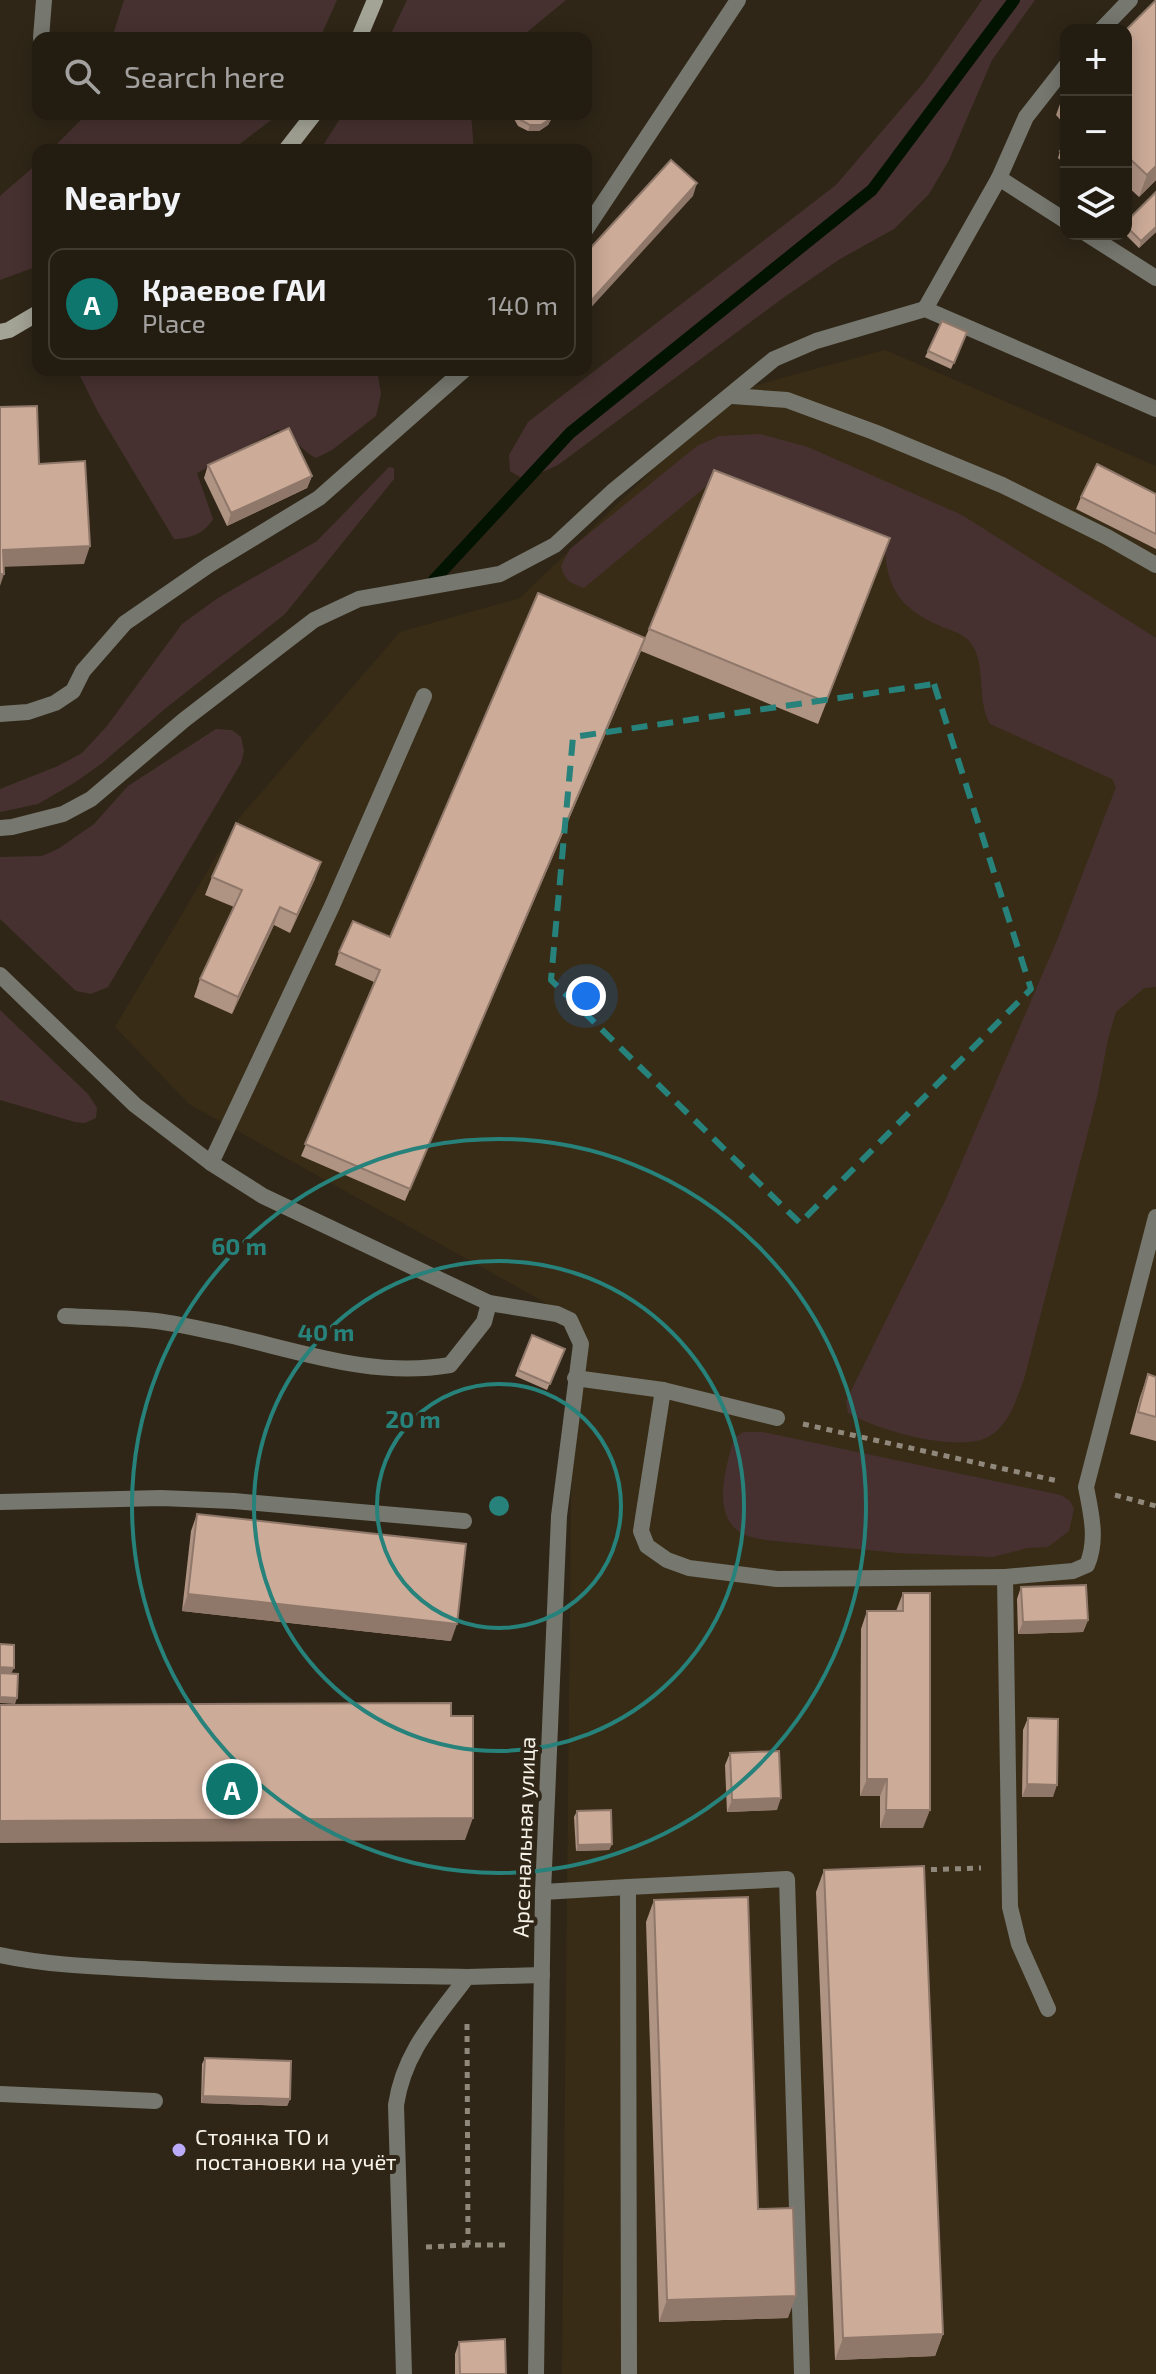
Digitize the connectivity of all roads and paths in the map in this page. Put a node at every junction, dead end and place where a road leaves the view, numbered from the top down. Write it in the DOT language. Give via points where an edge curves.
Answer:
graph roads {
  1 [pos="44,0"];
  2 [pos="375,0"];
  3 [pos="738,0"];
  4 [pos="1130,0"];
  5 [pos="1107,24"];
  6 [pos="41,32"];
  7 [pos="362,32"];
  8 [pos="1060,74"];
  9 [pos="309,120"];
  10 [pos="291,144"];
  11 [pos="999,178"];
  12 [pos="1060,217"];
  13 [pos="592,220"];
  14 [pos="1096,240"];
  15 [pos="1156,278"];
  16 [pos="925,309"];
  17 [pos="32,317"];
  18 [pos="0,332"];
  19 [pos="457,376"];
  20 [pos="732,396"];
  21 [pos="1156,409"];
  22 [pos="1156,565"];
  23 [pos="424,696"];
  24 [pos="0,714"];
  25 [pos="0,828"];
  26 [pos="0,975"];
  27 [pos="211,1163"];
  28 [pos="1156,1217"];
  29 [pos="489,1303"];
  30 [pos="65,1316"];
  31 [pos="575,1378"];
  32 [pos="663,1390"];
  33 [pos="777,1418"];
  34 [pos="1086,1487"];
  35 [pos="0,1502"];
  36 [pos="1156,1506"];
  37 [pos="464,1521"];
  38 [pos="1005,1577"];
  39 [pos="1010,1867"];
  40 [pos="910,1871"];
  41 [pos="628,1887"];
  42 [pos="543,1892"];
  43 [pos="0,1955"];
  44 [pos="542,1975"];
  45 [pos="467,1977"];
  46 [pos="1048,2009"];
  47 [pos="0,2094"];
  48 [pos="155,2101"];
  49 [pos="538,2244"];
  50 [pos="468,2245"];
  51 [pos="401,2248"];
  52 [pos="404,2374"];
  53 [pos="536,2374"];
  54 [pos="629,2374"];
  55 [pos="802,2374"];
  1 -- 6 [label="street"];
  2 -- 7 [label="main road"];
  3 -- 13 [label="street"];
  4 -- 5 [label="street"];
  8 -- 11 [label="street" via="1026,117"];
  9 -- 10 [label="main road"];
  11 -- 12 [label="street"];
  11 -- 16 [label="street"];
  14 -- 15 [label="street"];
  16 -- 20 [label="street" via="774,359"];
  16 -- 21 [label="street"];
  17 -- 18 [label="main road"];
  19 -- 24 [label="street" via="319,498 125,623 83,671 73,691 28,712"];
  20 -- 22 [label="street" via="787,400 874,432 1002,485"];
  20 -- 25 [label="street" via="555,545 500,574 359,599 314,620 91,799 63,814"];
  23 -- 27 [label="street"];
  26 -- 27 [label="street" via="135,1105"];
  27 -- 29 [label="street" via="314,1222"];
  28 -- 34 [label="street"];
  29 -- 30 [label="street" via="484,1322 450,1365 427,1369 327,1361 157,1321"];
  29 -- 31 [label="street, Арсенальная улица" via="570,1320 581,1344"];
  31 -- 32 [label="street"];
  31 -- 42 [label="street, Арсенальная улица" via="559,1516"];
  32 -- 33 [label="street"];
  32 -- 38 [label="street" via="641,1531 647,1546 667,1560 689,1568 777,1579"];
  33 -- 34 [label="path"];
  34 -- 36 [label="path"];
  34 -- 38 [label="street" via="1093,1533 1087,1565"];
  35 -- 37 [label="street" via="161,1498"];
  38 -- 39 [label="street"];
  39 -- 40 [label="path"];
  39 -- 46 [label="street" via="1010,1907 1019,1944"];
  41 -- 42 [label="street"];
  41 -- 54 [label="street"];
  41 -- 55 [label="street" via="787,1879"];
  42 -- 44 [label="street, Арсенальная улица"];
  43 -- 45 [label="street" via="290,1976"];
  44 -- 45 [label="street"];
  44 -- 49 [label="street, Арсенальная улица"];
  45 -- 50 [label="path"];
  45 -- 51 [label="street" via="412,2052 399,2080"];
  47 -- 48 [label="street"];
  49 -- 50 [label="path"];
  49 -- 53 [label="street, Арсенальная улица"];
  50 -- 51 [label="path"];
  51 -- 52 [label="street"];
}
